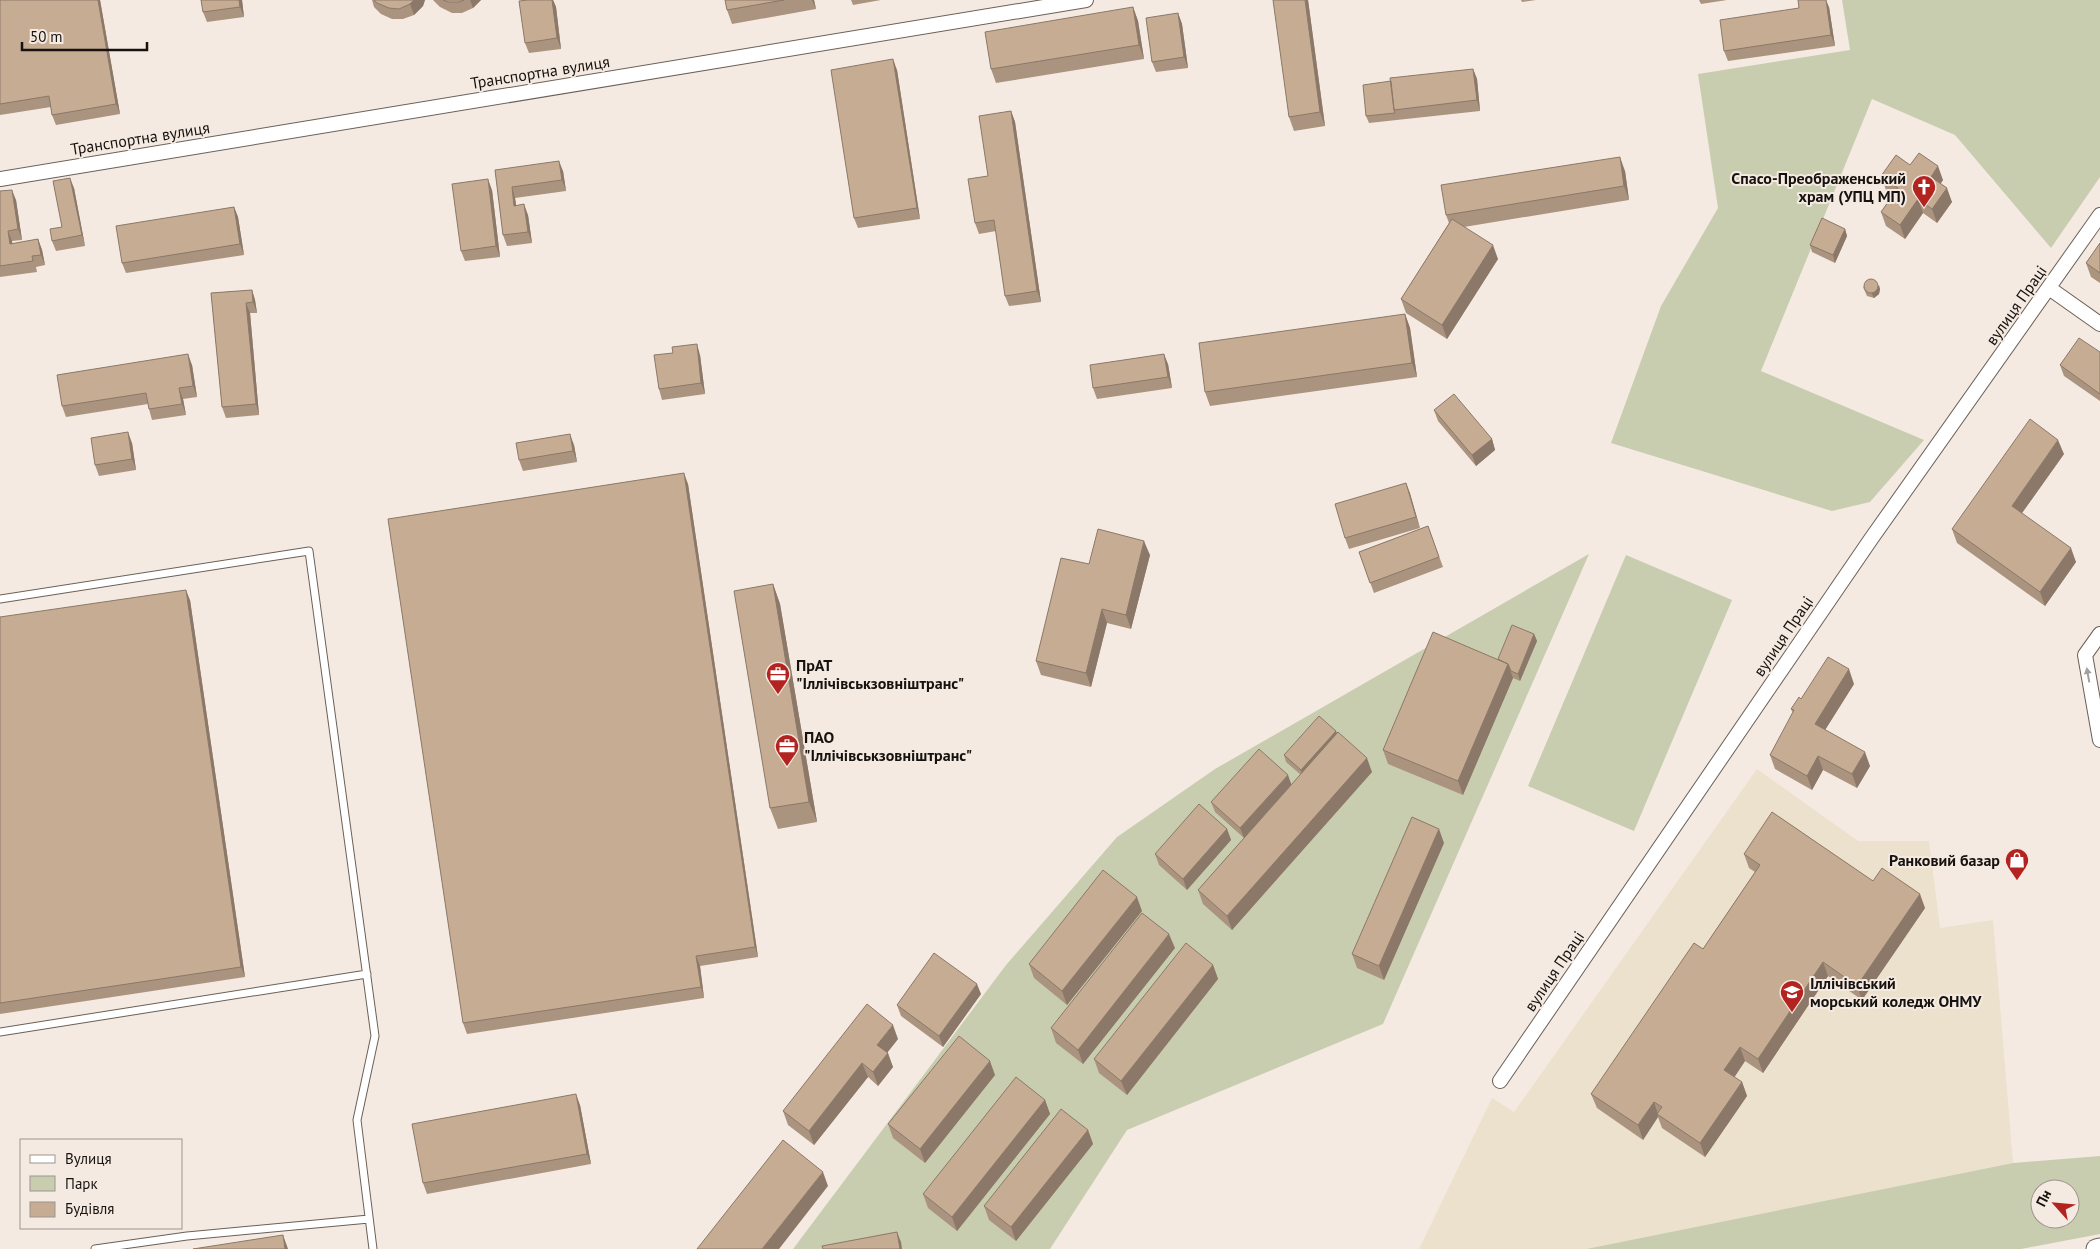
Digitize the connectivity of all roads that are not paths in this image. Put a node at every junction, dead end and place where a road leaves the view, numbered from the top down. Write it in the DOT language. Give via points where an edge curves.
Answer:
graph roads {
  1 [pos="1086,0"];
  2 [pos="0,179"];
  3 [pos="2100,215"];
  4 [pos="2049,288"];
  5 [pos="2100,324"];
  6 [pos="0,599"];
  7 [pos="2100,634"];
  8 [pos="2100,740"];
  9 [pos="367,974"];
  10 [pos="0,1032"];
  11 [pos="1500,1081"];
  12 [pos="369,1219"];
  13 [pos="2100,1248"];
  14 [pos="95,1249"];
  15 [pos="373,1249"];
  16 [pos="2096,1249"];
  1 -- 2 [label="street, Транспортна вулиця"];
  3 -- 4 [label="street, вулиця Праці"];
  4 -- 5 [label="street"];
  4 -- 11 [label="street, вулиця Праці" via="1871,539"];
  6 -- 9 [label="lane" via="309,551"];
  8 -- 7 [label="street, one-way" via="2085,656"];
  9 -- 10 [label="lane"];
  9 -- 12 [label="lane" via="376,1036 357,1120"];
  12 -- 14 [label="lane" via="187,1236"];
  12 -- 15 [label="lane"];
  13 -- 16 [label="main road"];
}
